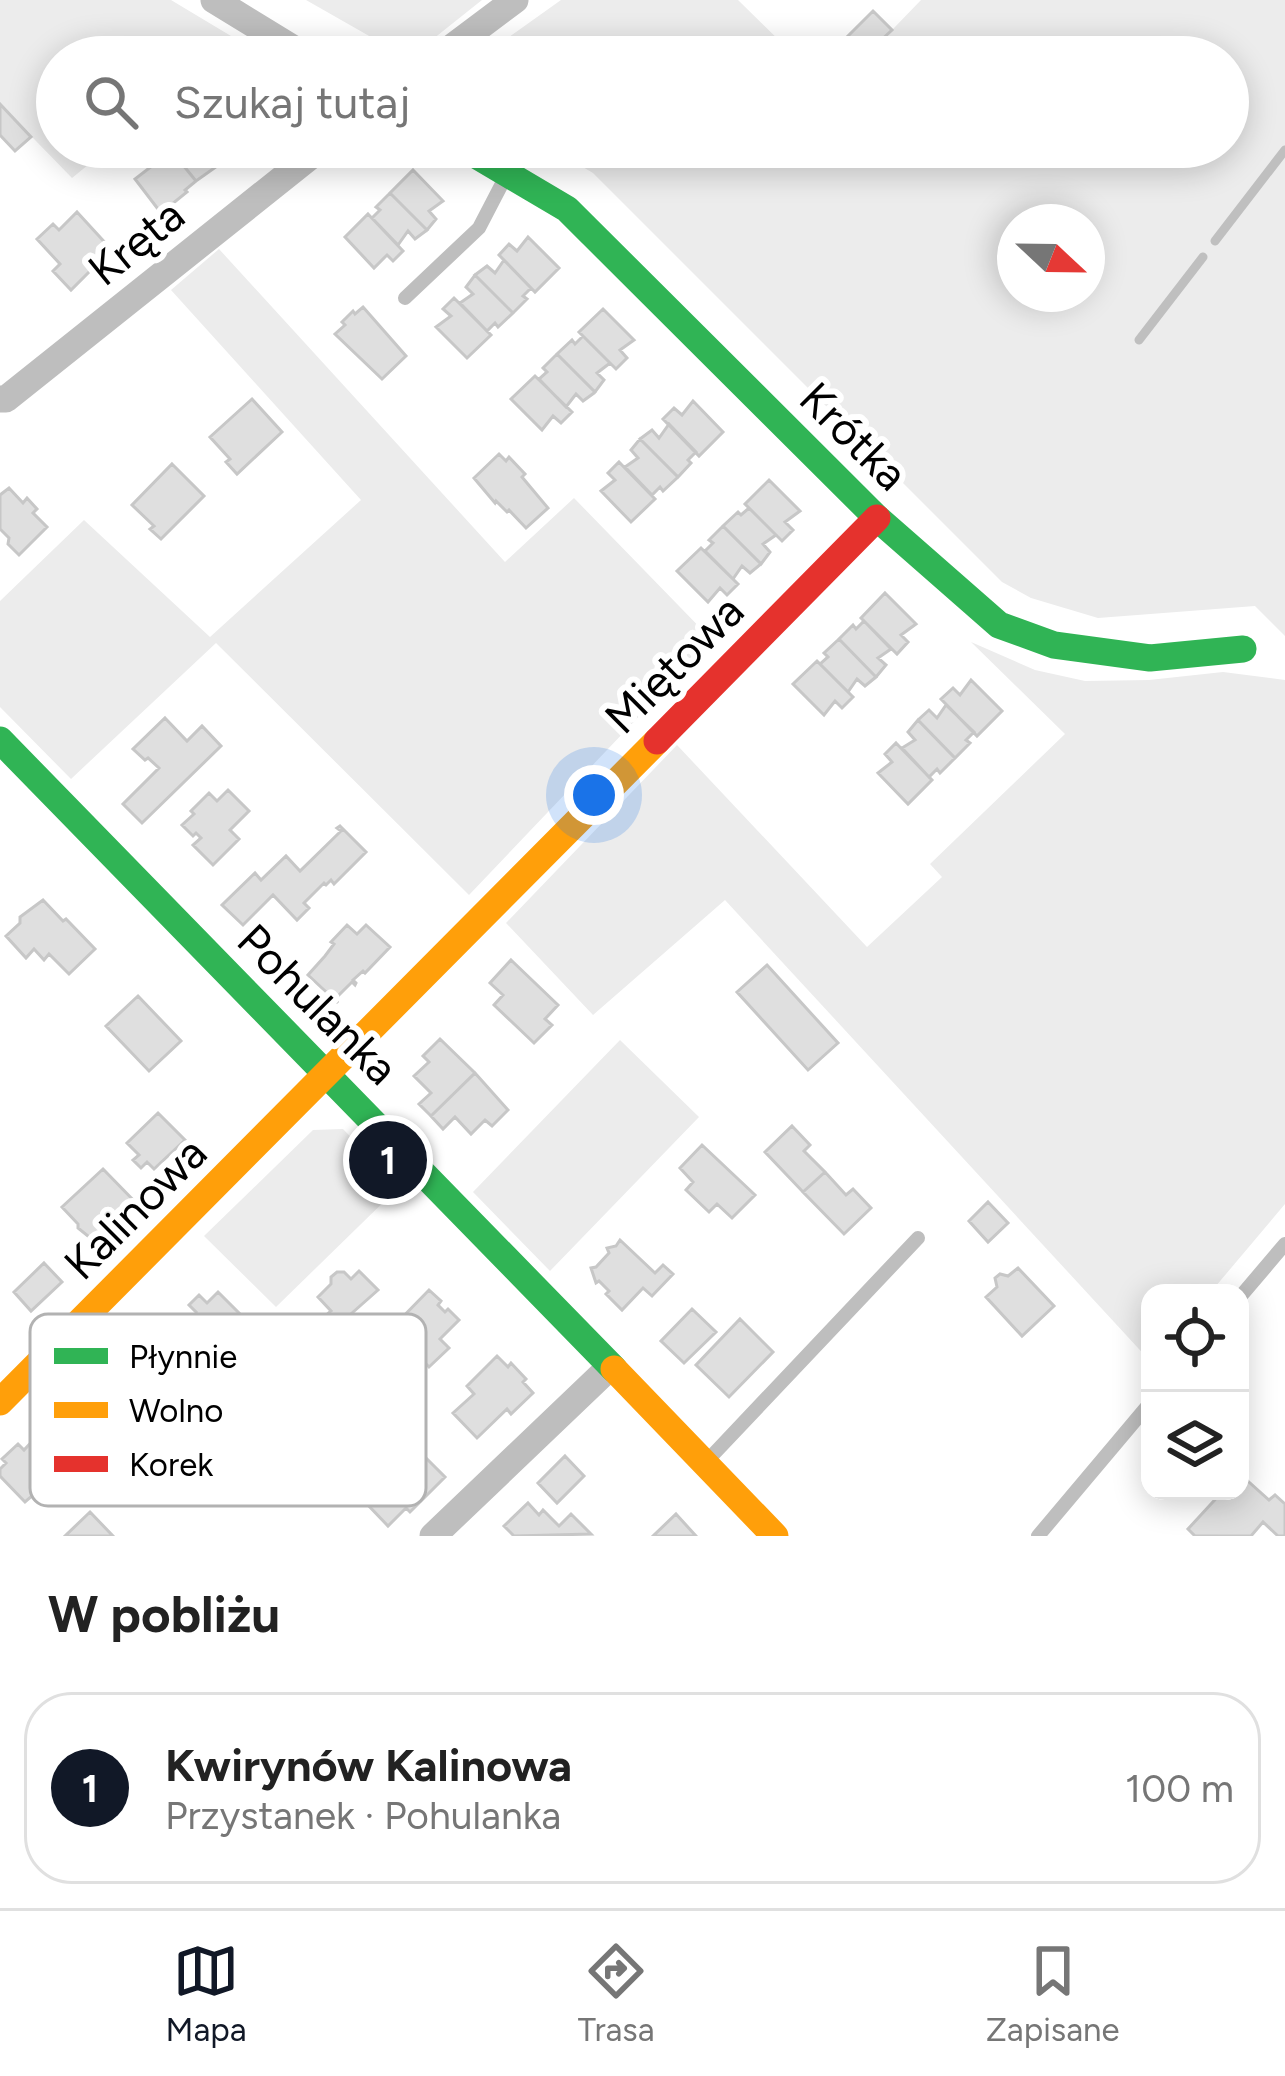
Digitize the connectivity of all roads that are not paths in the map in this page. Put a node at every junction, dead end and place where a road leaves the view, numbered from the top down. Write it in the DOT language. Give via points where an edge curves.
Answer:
graph roads {
  1 [pos="214,0"];
  2 [pos="515,0"];
  3 [pos="273,36"];
  4 [pos="467,36"];
  5 [pos="296,168"];
  6 [pos="498,168"];
  7 [pos="507,173"];
  8 [pos="405,298"];
  9 [pos="0,399"];
  10 [pos="878,518"];
  11 [pos="1243,649"];
  12 [pos="0,740"];
  13 [pos="328,1074"];
  14 [pos="918,1238"];
  15 [pos="1285,1244"];
  16 [pos="1249,1286"];
  17 [pos="88,1314"];
  18 [pos="610,1366"];
  19 [pos="30,1372"];
  20 [pos="0,1402"];
  21 [pos="1141,1414"];
  22 [pos="704,1463"];
  23 [pos="433,1536"];
  24 [pos="775,1536"];
  25 [pos="1038,1536"];
  1 -- 3 [label="street"];
  2 -- 4 [label="street"];
  5 -- 9 [label="street, Kręta"];
  6 -- 7 [label="street, Krótka"];
  7 -- 8 [label="lane" via="479,228"];
  7 -- 10 [label="street, Krótka" via="567,209"];
  10 -- 11 [label="street, Krótka" via="999,625 1054,645 1150,658"];
  10 -- 13 [label="street, Miętowa"];
  12 -- 13 [label="street, Pohulanka"];
  13 -- 17 [label="street, Kalinowa"];
  13 -- 18 [label="street, Pohulanka"];
  14 -- 22 [label="lane"];
  15 -- 16 [label="lane"];
  18 -- 22 [label="street, Pohulanka"];
  18 -- 23 [label="street"];
  19 -- 20 [label="street, Kalinowa"];
  21 -- 25 [label="lane"];
  22 -- 24 [label="street, Pohulanka"];
}
